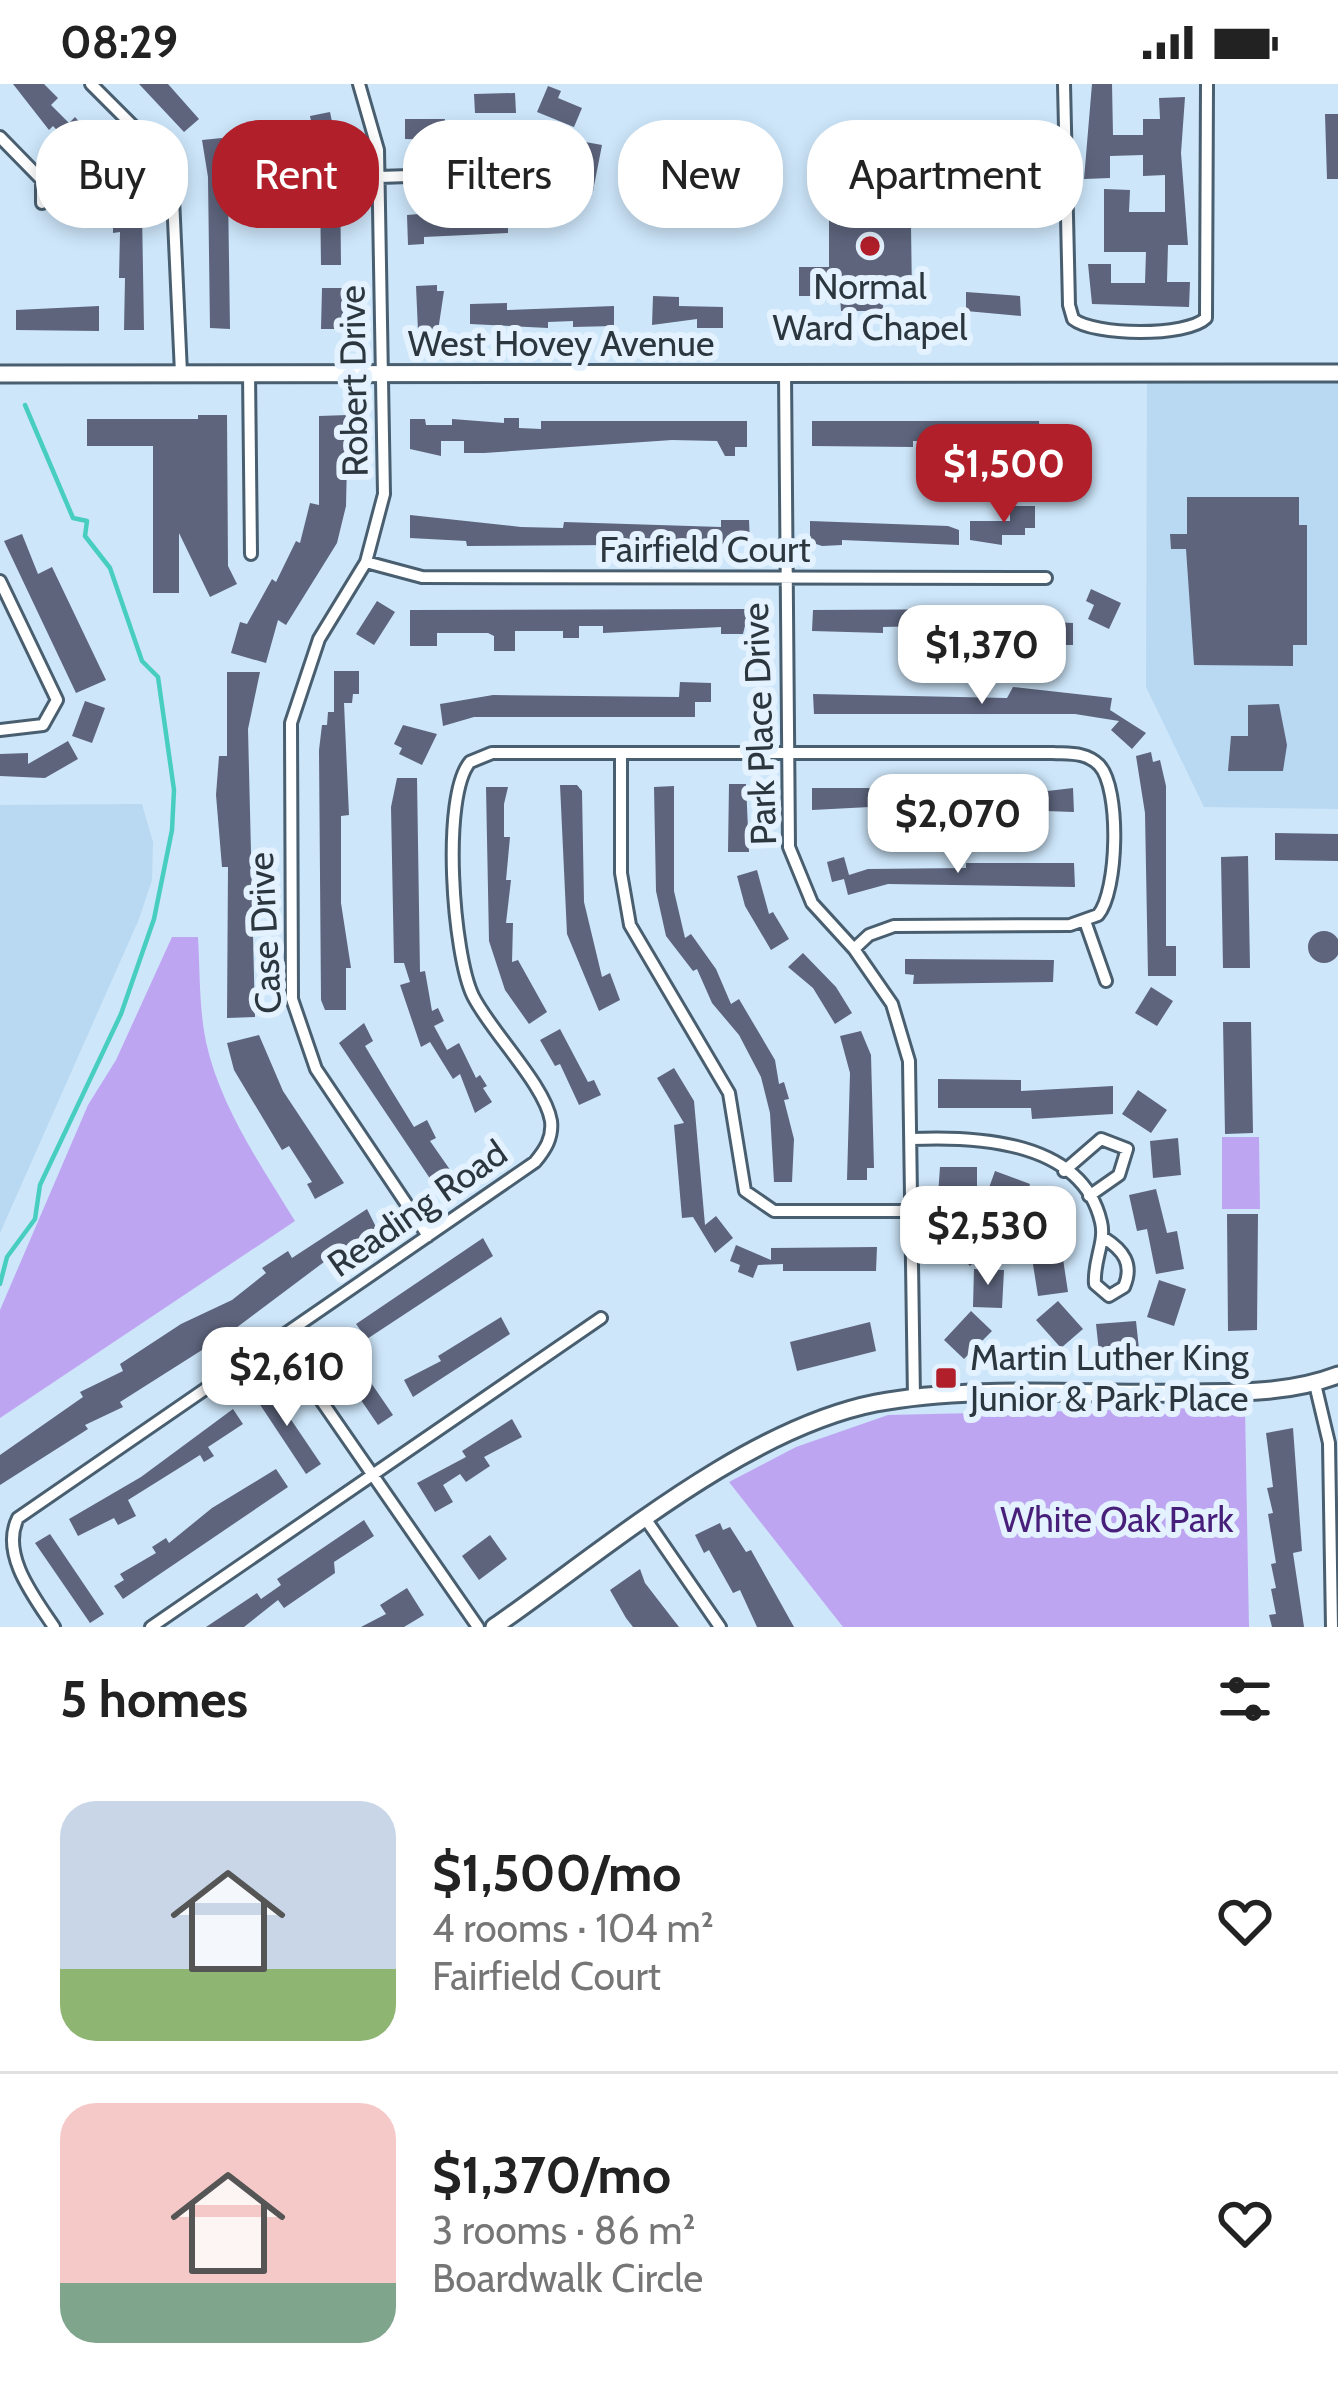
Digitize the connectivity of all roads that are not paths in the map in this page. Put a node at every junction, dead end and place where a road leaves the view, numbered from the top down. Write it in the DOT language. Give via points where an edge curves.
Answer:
graph roads {
  1 [pos="91,84"];
  2 [pos="358,84"];
  3 [pos="1064,84"];
  4 [pos="1207,84"];
  5 [pos="0,137"];
  6 [pos="36,173"];
  7 [pos="403,175"];
  8 [pos="380,176"];
  9 [pos="785,373"];
  10 [pos="1338,373"];
  11 [pos="0,374"];
  12 [pos="181,374"];
  13 [pos="249,374"];
  14 [pos="384,374"];
  15 [pos="251,554"];
  16 [pos="366,562"];
  17 [pos="783,578"];
  18 [pos="1046,578"];
  19 [pos="0,581"];
  20 [pos="309,664"];
  21 [pos="0,730"];
  22 [pos="785,753"];
  23 [pos="621,754"];
  24 [pos="1085,924"];
  25 [pos="854,949"];
  26 [pos="1106,982"];
  27 [pos="911,1139"];
  28 [pos="1064,1171"];
  29 [pos="1089,1196"];
  30 [pos="911,1211"];
  31 [pos="428,1236"];
  32 [pos="1104,1238"];
  33 [pos="601,1318"];
  34 [pos="280,1341"];
  35 [pos="1338,1375"];
  36 [pos="1315,1384"];
  37 [pos="914,1398"];
  38 [pos="374,1474"];
  39 [pos="647,1521"];
  40 [pos="55,1627"];
  41 [pos="151,1627"];
  42 [pos="478,1627"];
  43 [pos="494,1627"];
  44 [pos="721,1627"];
  45 [pos="1332,1627"];
  1 -- 12 [label="street" via="172,176"];
  2 -- 8 [label="street, Robert Drive" via="376,128"];
  3 -- 4 [label="street" via="1069,304 1073,319 1094,331 1190,329 1206,318"];
  5 -- 6 [label="street"];
  7 -- 8 [label="street"];
  8 -- 14 [label="street, Robert Drive"];
  9 -- 10 [label="street, West Hovey Avenue"];
  9 -- 14 [label="street, West Hovey Avenue"];
  9 -- 17 [label="street, Park Place Drive"];
  11 -- 12 [label="street, West Hovey Avenue"];
  12 -- 13 [label="street, West Hovey Avenue"];
  13 -- 14 [label="street, West Hovey Avenue"];
  13 -- 15 [label="street"];
  14 -- 16 [label="street, Robert Drive" via="384,494"];
  16 -- 17 [label="street, Fairfield Court" via="422,577"];
  16 -- 20 [label="street, Robert Drive"];
  17 -- 18 [label="street, Fairfield Court"];
  17 -- 22 [label="street, Park Place Drive"];
  19 -- 21 [label="street" via="56,689 51,718 33,729"];
  20 -- 31 [label="street, Case Drive" via="289,745 292,999 316,1069"];
  22 -- 23 [label="street"];
  22 -- 24 [label="street" via="1085,755 1111,790 1113,885 1107,905"];
  22 -- 25 [label="street, Park Place Drive" via="789,847 798,874 812,903"];
  23 -- 30 [label="street" via="621,873 630,925 730,1093 745,1191 773,1211"];
  23 -- 31 [label="street, Reading Road" via="492,753 464,769 454,799 460,952 470,990 547,1108 551,1134 535,1162"];
  24 -- 25 [label="street" via="894,926"];
  24 -- 26 [label="street"];
  25 -- 27 [label="street, Park Place Drive" via="900,1024"];
  27 -- 28 [label="street" via="1006,1143"];
  27 -- 30 [label="street, Park Place Drive"];
  28 -- 29 [label="street"];
  28 -- 29 [label="street" via="1101,1138 1126,1150 1119,1175"];
  29 -- 32 [label="street"];
  30 -- 37 [label="street, Park Place Drive"];
  31 -- 34 [label="street, Reading Road"];
  32 -- 32 [label="street" via="1095,1284 1109,1296 1124,1287 1128,1266"];
  33 -- 38 [label="street"];
  34 -- 38 [label="street"];
  34 -- 40 [label="street, Reading Road" via="13,1524 10,1563"];
  35 -- 36 [label="street"];
  36 -- 37 [label="street" via="1264,1392"];
  36 -- 45 [label="street" via="1329,1443"];
  37 -- 39 [label="street" via="783,1432"];
  38 -- 41 [label="street"];
  38 -- 42 [label="street"];
  39 -- 43 [label="street"];
  39 -- 44 [label="street"];
}
